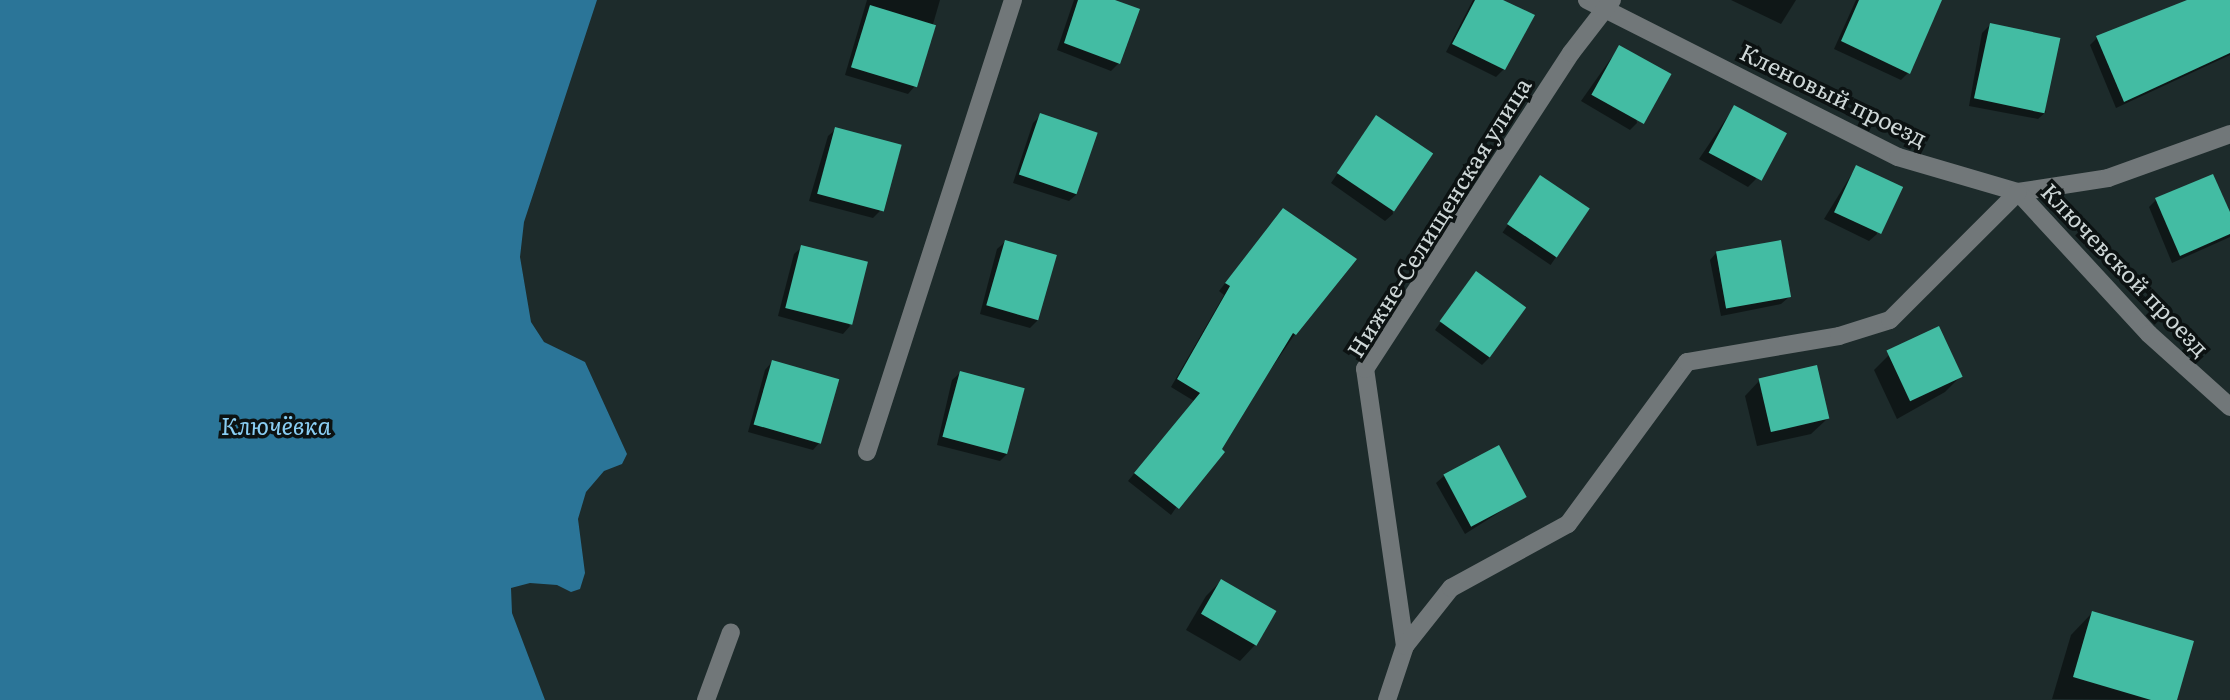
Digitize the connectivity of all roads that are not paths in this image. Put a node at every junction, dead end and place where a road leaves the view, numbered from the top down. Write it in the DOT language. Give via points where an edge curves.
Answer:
graph roads {
  1 [pos="1013,0"];
  2 [pos="1587,0"];
  3 [pos="1609,4"];
  4 [pos="2230,134"];
  5 [pos="2018,192"];
  6 [pos="2230,407"];
  7 [pos="867,452"];
  8 [pos="732,632"];
  9 [pos="1405,646"];
  10 [pos="706,700"];
  11 [pos="1387,700"];
  1 -- 7 [label="street"];
  2 -- 3 [label="street, Кленовый проезд"];
  3 -- 5 [label="street, Кленовый проезд" via="1898,157"];
  3 -- 9 [label="street, Нижне-Селищенская улица" via="1571,53 1366,369"];
  4 -- 5 [label="street, Кленовый проезд" via="2108,178"];
  5 -- 6 [label="street, Ключевской проезд" via="2149,334"];
  5 -- 9 [label="street, Ключевской проезд" via="1890,320 1839,336 1687,362 1568,524 1451,588"];
  8 -- 10 [label="street"];
  9 -- 11 [label="street"];
}
